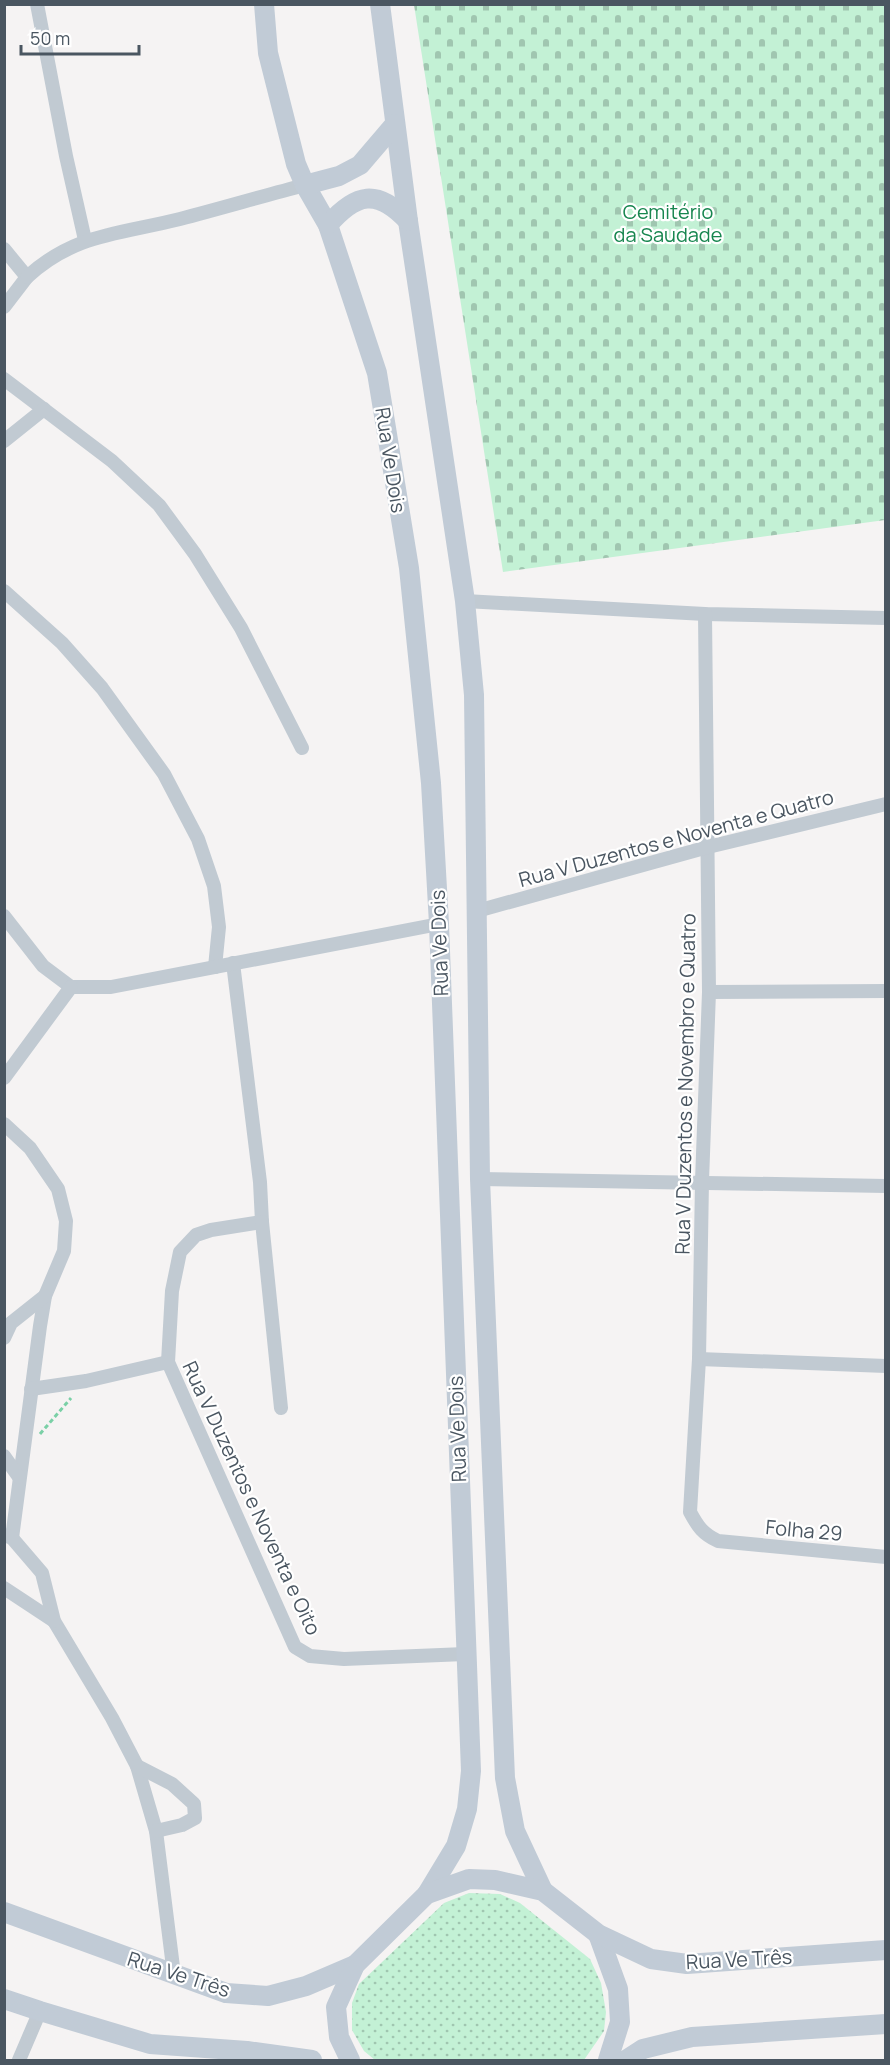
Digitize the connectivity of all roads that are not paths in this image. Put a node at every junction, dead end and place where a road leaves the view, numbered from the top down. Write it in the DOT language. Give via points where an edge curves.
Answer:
graph roads {
  1 [pos="37,4"];
  2 [pos="264,4"];
  3 [pos="380,4"];
  4 [pos="395,124"];
  5 [pos="305,185"];
  6 [pos="408,221"];
  7 [pos="328,225"];
  8 [pos="85,240"];
  9 [pos="4,249"];
  10 [pos="27,277"];
  11 [pos="4,307"];
  12 [pos="4,379"];
  13 [pos="44,409"];
  14 [pos="4,441"];
  15 [pos="4,591"];
  16 [pos="465,601"];
  17 [pos="705,614"];
  18 [pos="885,618"];
  19 [pos="302,748"];
  20 [pos="885,804"];
  21 [pos="708,847"];
  22 [pos="477,911"];
  23 [pos="4,916"];
  24 [pos="439,924"];
  25 [pos="233,963"];
  26 [pos="215,967"];
  27 [pos="70,987"];
  28 [pos="885,991"];
  29 [pos="709,992"];
  30 [pos="4,1078"];
  31 [pos="4,1124"];
  32 [pos="480,1179"];
  33 [pos="702,1181"];
  34 [pos="885,1186"];
  35 [pos="262,1222"];
  36 [pos="45,1296"];
  37 [pos="4,1338"];
  38 [pos="699,1359"];
  39 [pos="168,1362"];
  40 [pos="885,1366"];
  41 [pos="32,1389"];
  42 [pos="281,1408"];
  43 [pos="4,1456"];
  44 [pos="19,1477"];
  45 [pos="8,1537"];
  46 [pos="718,1541"];
  47 [pos="885,1557"];
  48 [pos="4,1588"];
  49 [pos="54,1622"];
  50 [pos="465,1654"];
  51 [pos="136,1766"];
  52 [pos="156,1831"];
  53 [pos="543,1891"];
  54 [pos="427,1894"];
  55 [pos="4,1912"];
  56 [pos="598,1934"];
  57 [pos="885,1950"];
  58 [pos="355,1965"];
  59 [pos="174,1975"];
  60 [pos="4,1999"];
  61 [pos="40,2012"];
  62 [pos="885,2024"];
  63 [pos="19,2061"];
  64 [pos="312,2061"];
  65 [pos="350,2061"];
  66 [pos="608,2061"];
  67 [pos="626,2061"];
  1 -- 8 [label="street"];
  2 -- 5 [label="main road, Rua Ve Dois" via="268,53"];
  3 -- 4 [label="main road, Rua Ve Dois"];
  4 -- 5 [label="main road" via="360,165 339,176"];
  4 -- 6 [label="main road, Rua Ve Dois"];
  5 -- 7 [label="main road, Rua Ve Dois"];
  5 -- 8 [label="street"];
  6 -- 7 [label="main road" via="393,206 376,199 359,199"];
  6 -- 16 [label="main road, Rua Ve Dois"];
  7 -- 24 [label="main road, Rua Ve Dois" via="377,373 409,568 431,783"];
  8 -- 10 [label="street" via="43,262"];
  9 -- 10 [label="street"];
  10 -- 11 [label="street"];
  12 -- 13 [label="street"];
  13 -- 14 [label="street"];
  13 -- 19 [label="street" via="112,461 159,505 241,628"];
  15 -- 26 [label="street" via="62,643 102,688 164,774 198,839 214,886 219,927"];
  16 -- 17 [label="street"];
  16 -- 22 [label="main road, Rua Ve Dois" via="474,695"];
  17 -- 18 [label="street"];
  17 -- 21 [label="street, Rua V Duzentos e Novembro e Quatro"];
  20 -- 21 [label="street, Rua V Duzentos e Noventa e Quatro"];
  21 -- 22 [label="street, Rua V Duzentos e Noventa e Quatro"];
  21 -- 29 [label="street, Rua V Duzentos e Novembro e Quatro"];
  22 -- 32 [label="main road, Rua Ve Dois"];
  23 -- 27 [label="street" via="43,966"];
  24 -- 25 [label="street"];
  24 -- 50 [label="main road, Rua Ve Dois"];
  25 -- 26 [label="street"];
  25 -- 35 [label="street"];
  26 -- 27 [label="street" via="111,987"];
  27 -- 30 [label="street"];
  28 -- 29 [label="street"];
  29 -- 33 [label="street, Rua V Duzentos e Novembro e Quatro"];
  31 -- 36 [label="street" via="30,1148 58,1189 66,1221 64,1251"];
  32 -- 33 [label="street"];
  32 -- 53 [label="main road, Rua Ve Dois" via="505,1778 515,1831"];
  33 -- 34 [label="street"];
  33 -- 38 [label="street, Rua V Duzentos e Novembro e Quatro"];
  35 -- 39 [label="street, Rua V Duzentos e Noventa e Oito" via="196,1235 180,1252 172,1291"];
  35 -- 42 [label="street"];
  36 -- 37 [label="street" via="11,1323"];
  36 -- 41 [label="street"];
  38 -- 40 [label="street"];
  38 -- 46 [label="street, Rua V Duzentos e Novembro e Quatro" via="690,1512 705,1535"];
  39 -- 41 [label="street"];
  39 -- 50 [label="street, Rua V Duzentos e Noventa e Oito" via="295,1647 310,1656 344,1659"];
  41 -- 44 [label="street"];
  43 -- 44 [label="street"];
  44 -- 45 [label="street"];
  45 -- 49 [label="street" via="42,1573"];
  46 -- 47 [label="street, Folha 29"];
  48 -- 49 [label="street"];
  49 -- 51 [label="street"];
  50 -- 54 [label="main road, Rua Ve Dois" via="471,1772 467,1809 456,1846"];
  51 -- 52 [label="street"];
  51 -- 52 [label="street" via="172,1784 194,1804 195,1818"];
  52 -- 59 [label="street"];
  53 -- 54 [label="main road" via="495,1880 468,1879"];
  53 -- 56 [label="main road, Rua Ve Três"];
  54 -- 58 [label="main road"];
  55 -- 59 [label="main road, Rua Ve Três"];
  56 -- 57 [label="main road, Rua Ve Três" via="651,1959 687,1964"];
  56 -- 66 [label="main road" via="618,1989 620,2022"];
  58 -- 59 [label="main road, Rua Ve Três" via="306,1986 268,1996 226,1993"];
  58 -- 65 [label="main road" via="336,2007 339,2037"];
  60 -- 61 [label="main road"];
  61 -- 63 [label="street"];
  61 -- 64 [label="main road" via="150,2044 247,2051"];
  62 -- 67 [label="main road" via="692,2037 644,2049"];
}
